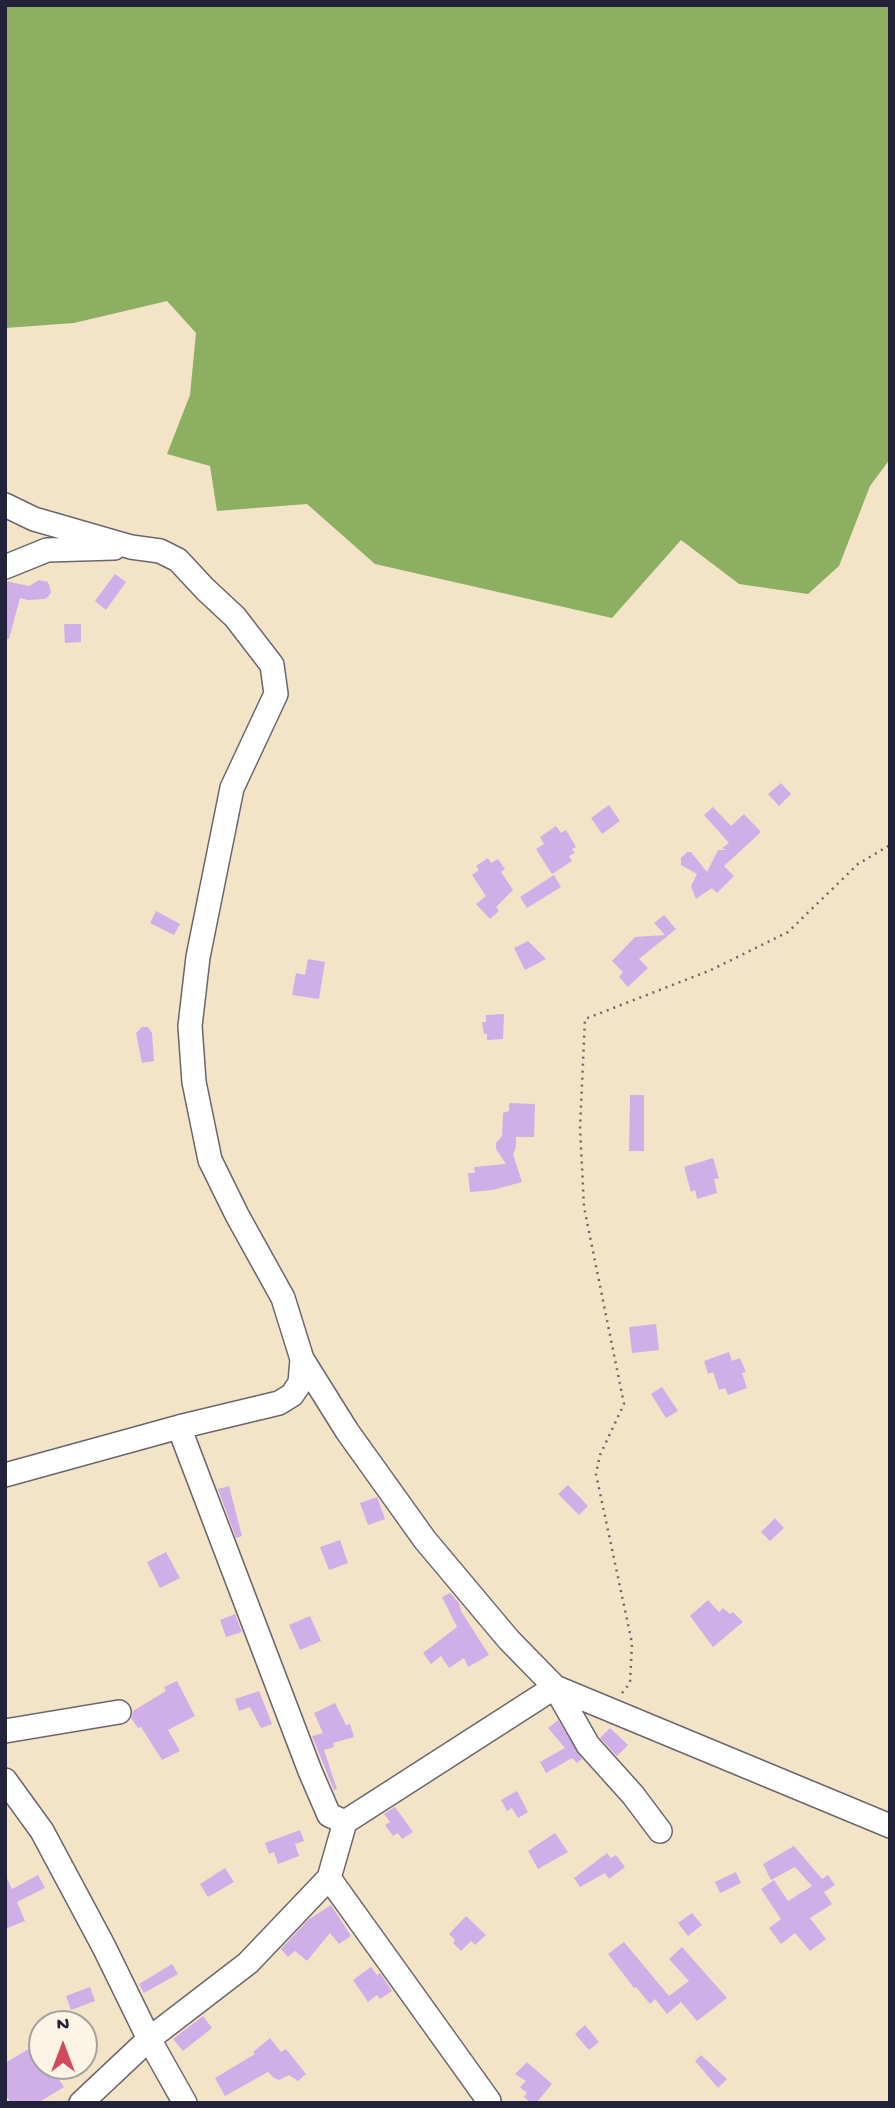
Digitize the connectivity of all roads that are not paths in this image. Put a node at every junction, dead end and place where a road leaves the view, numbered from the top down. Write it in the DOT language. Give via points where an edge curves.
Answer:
graph roads {
  1 [pos="5,505"];
  2 [pos="34,519"];
  3 [pos="131,547"];
  4 [pos="47,550"];
  5 [pos="5,567"];
  6 [pos="302,1359"];
  7 [pos="179,1427"];
  8 [pos="5,1475"];
  9 [pos="555,1687"];
  10 [pos="118,1712"];
  11 [pos="5,1731"];
  12 [pos="5,1780"];
  13 [pos="345,1822"];
  14 [pos="890,1826"];
  15 [pos="660,1831"];
  16 [pos="329,1878"];
  17 [pos="149,2039"];
  18 [pos="489,2101"];
  19 [pos="81,2103"];
  20 [pos="186,2103"];
  1 -- 2 [label="street"];
  2 -- 3 [label="street"];
  2 -- 4 [label="street"];
  3 -- 4 [label="street"];
  3 -- 6 [label="street" via="178,559 236,617 272,665 276,694 232,788 198,957 190,1026 194,1082 210,1160 283,1298"];
  4 -- 5 [label="street"];
  6 -- 7 [label="street" via="300,1383 292,1395"];
  6 -- 9 [label="street" via="425,1540"];
  7 -- 8 [label="street"];
  7 -- 13 [label="street" via="310,1771 329,1815"];
  9 -- 13 [label="street"];
  9 -- 14 [label="street"];
  9 -- 15 [label="street" via="588,1745"];
  10 -- 11 [label="street"];
  12 -- 17 [label="street" via="42,1831"];
  13 -- 16 [label="street"];
  16 -- 17 [label="street" via="248,1963"];
  16 -- 18 [label="street"];
  17 -- 19 [label="street"];
  17 -- 20 [label="street"];
}
